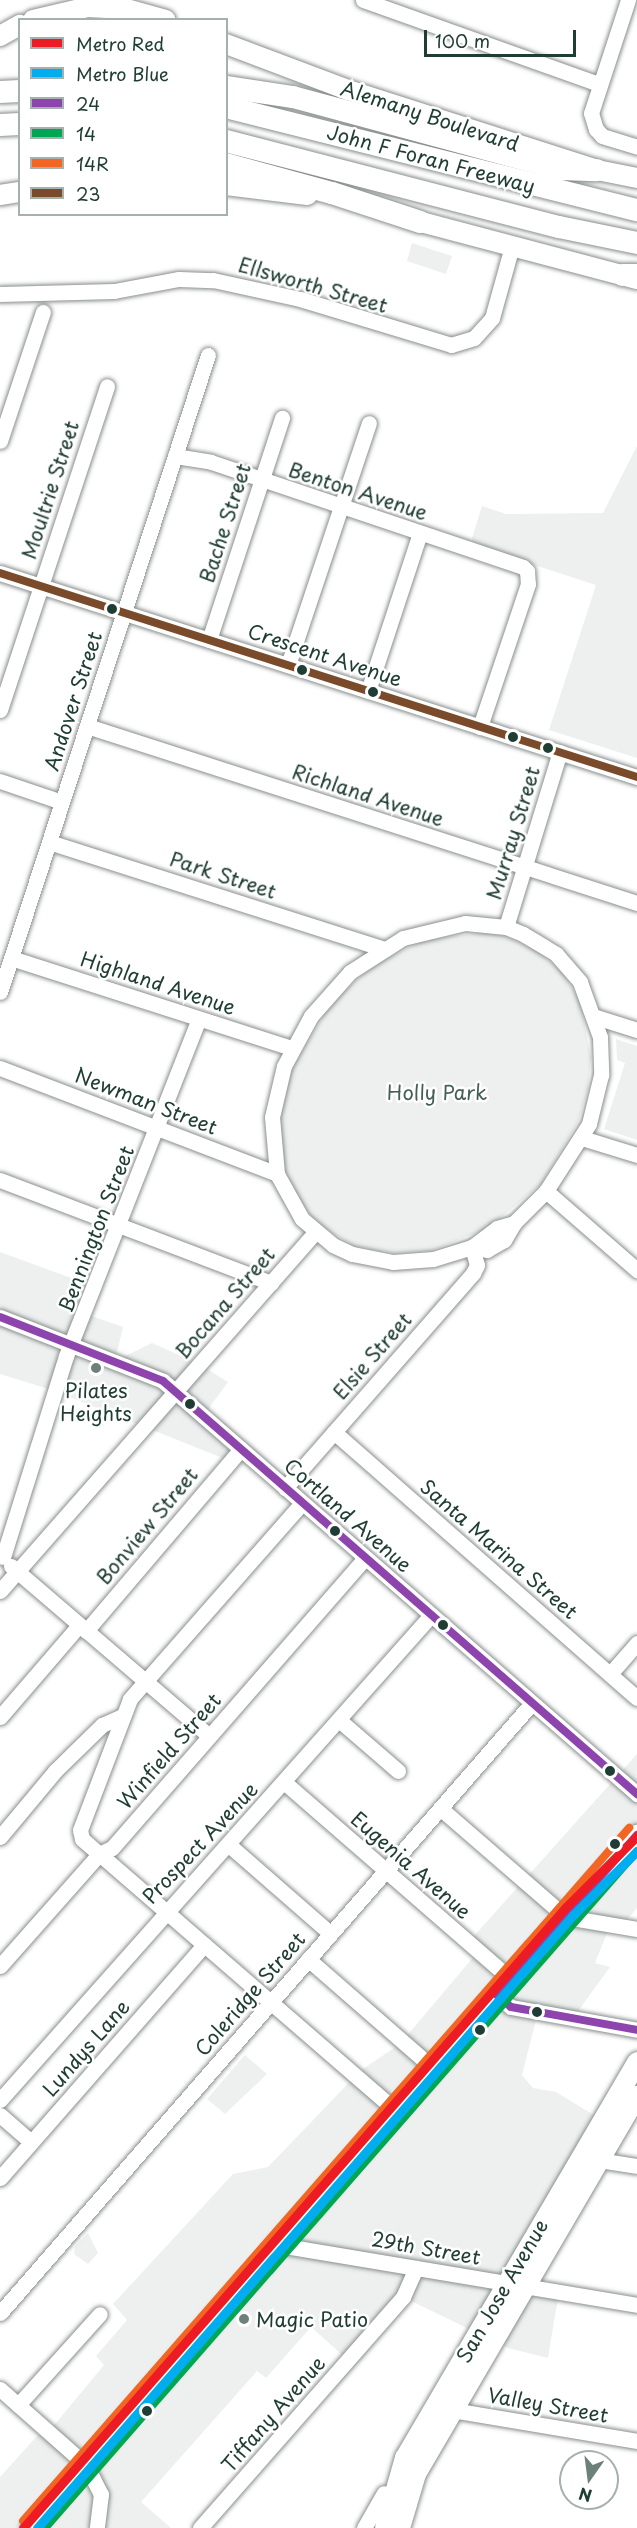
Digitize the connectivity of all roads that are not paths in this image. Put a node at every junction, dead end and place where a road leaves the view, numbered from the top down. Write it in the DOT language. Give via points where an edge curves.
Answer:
graph roads {
  1 [pos="363,0"];
  2 [pos="628,0"];
  3 [pos="40,18"];
  4 [pos="159,18"];
  5 [pos="18,26"];
  6 [pos="0,36"];
  7 [pos="228,45"];
  8 [pos="599,84"];
  9 [pos="228,87"];
  10 [pos="18,91"];
  11 [pos="0,92"];
  12 [pos="228,108"];
  13 [pos="0,124"];
  14 [pos="18,124"];
  15 [pos="0,134"];
  16 [pos="18,135"];
  17 [pos="228,142"];
  18 [pos="637,147"];
  19 [pos="228,165"];
  20 [pos="597,170"];
  21 [pos="637,178"];
  22 [pos="228,185"];
  23 [pos="18,192"];
  24 [pos="0,195"];
  25 [pos="637,210"];
  26 [pos="420,222"];
  27 [pos="637,243"];
  28 [pos="512,246"];
  29 [pos="632,276"];
  30 [pos="0,294"];
  31 [pos="43,312"];
  32 [pos="208,355"];
  33 [pos="107,386"];
  34 [pos="282,418"];
  35 [pos="369,423"];
  36 [pos="0,441"];
  37 [pos="175,456"];
  38 [pos="261,482"];
  39 [pos="341,508"];
  40 [pos="420,533"];
  41 [pos="0,573"];
  42 [pos="41,586"];
  43 [pos="124,613"];
  44 [pos="209,640"];
  45 [pos="288,665"];
  46 [pos="368,691"];
  47 [pos="0,710"];
  48 [pos="87,726"];
  49 [pos="480,727"];
  50 [pos="560,752"];
  51 [pos="637,777"];
  52 [pos="0,781"];
  53 [pos="62,802"];
  54 [pos="49,842"];
  55 [pos="523,866"];
  56 [pos="637,903"];
  57 [pos="506,927"];
  58 [pos="384,949"];
  59 [pos="11,958"];
  60 [pos="0,992"];
  61 [pos="596,1017"];
  62 [pos="199,1019"];
  63 [pos="637,1030"];
  64 [pos="292,1048"];
  65 [pos="0,1068"];
  66 [pos="157,1128"];
  67 [pos="582,1138"];
  68 [pos="637,1155"];
  69 [pos="277,1173"];
  70 [pos="0,1180"];
  71 [pos="546,1191"];
  72 [pos="120,1225"];
  73 [pos="315,1232"];
  74 [pos="472,1247"];
  75 [pos="637,1270"];
  76 [pos="270,1282"];
  77 [pos="0,1317"];
  78 [pos="73,1346"];
  79 [pos="176,1391"];
  80 [pos="334,1432"];
  81 [pos="241,1449"];
  82 [pos="285,1488"];
  83 [pos="302,1503"];
  84 [pos="1,1557"];
  85 [pos="365,1558"];
  86 [pos="17,1572"];
  87 [pos="0,1591"];
  88 [pos="431,1615"];
  89 [pos="83,1628"];
  90 [pos="637,1643"];
  91 [pos="610,1674"];
  92 [pos="144,1681"];
  93 [pos="637,1698"];
  94 [pos="532,1703"];
  95 [pos="122,1716"];
  96 [pos="0,1717"];
  97 [pos="339,1720"];
  98 [pos="209,1736"];
  99 [pos="398,1771"];
  100 [pos="284,1782"];
  101 [pos="637,1794"];
  102 [pos="440,1808"];
  103 [pos="637,1835"];
  104 [pos="0,1837"];
  105 [pos="229,1845"];
  106 [pos="99,1854"];
  107 [pos="385,1870"];
  108 [pos="168,1914"];
  109 [pos="566,1917"];
  110 [pos="637,1929"];
  111 [pos="330,1933"];
  112 [pos="204,1945"];
  113 [pos="308,1959"];
  114 [pos="0,1966"];
  115 [pos="511,1979"];
  116 [pos="497,1995"];
  117 [pos="270,2002"];
  118 [pos="637,2030"];
  119 [pos="637,2062"];
  120 [pos="433,2068"];
  121 [pos="637,2096"];
  122 [pos="0,2100"];
  123 [pos="396,2111"];
  124 [pos="0,2115"];
  125 [pos="31,2142"];
  126 [pos="599,2160"];
  127 [pos="637,2166"];
  128 [pos="0,2178"];
  129 [pos="279,2244"];
  130 [pos="416,2268"];
  131 [pos="515,2284"];
  132 [pos="637,2305"];
  133 [pos="0,2313"];
  134 [pos="100,2314"];
  135 [pos="0,2389"];
  136 [pos="18,2405"];
  137 [pos="452,2410"];
  138 [pos="637,2441"];
  139 [pos="93,2477"];
  140 [pos="384,2493"];
  141 [pos="31,2528"];
  142 [pos="97,2528"];
  143 [pos="200,2528"];
  144 [pos="364,2528"];
  145 [pos="385,2528"];
  146 [pos="400,2528"];
  1 -- 8 [label="street"];
  2 -- 8 [label="street"];
  3 -- 4 [label="main road" via="97,7 126,9"];
  5 -- 6 [label="main road"];
  7 -- 20 [label="main road, Alemany Boulevard" via="348,90"];
  8 -- 18 [label="street" via="591,113 596,129 612,140"];
  9 -- 20 [label="highway" via="293,97 560,169"];
  10 -- 11 [label="highway"];
  12 -- 25 [label="highway, John F Foran Freeway"];
  13 -- 14 [label="highway"];
  15 -- 16 [label="highway"];
  17 -- 27 [label="highway, John F Foran Freeway"];
  19 -- 26 [label="highway" via="332,192"];
  20 -- 21 [label="main road, Alemany Boulevard"];
  22 -- 26 [label="main road" via="343,201"];
  23 -- 24 [label="main road"];
  26 -- 28 [label="main road"];
  28 -- 29 [label="main road"];
  28 -- 30 [label="street, Ellsworth Street" via="492,318 474,338 451,345 300,299 225,282 179,279 114,291"];
  31 -- 36 [label="street"];
  32 -- 37 [label="street, Andover Street"];
  33 -- 42 [label="street, Moultrie Street"];
  34 -- 38 [label="street, Bache Street"];
  35 -- 39 [label="street"];
  37 -- 38 [label="street, Benton Avenue" via="211,462"];
  37 -- 43 [label="street, Andover Street"];
  38 -- 39 [label="street, Benton Avenue"];
  38 -- 44 [label="street, Bache Street"];
  39 -- 40 [label="street, Benton Avenue"];
  39 -- 45 [label="street"];
  40 -- 46 [label="street"];
  40 -- 49 [label="street, Benton Avenue" via="527,571 528,584"];
  41 -- 42 [label="street, Crescent Avenue"];
  42 -- 43 [label="street, Crescent Avenue"];
  42 -- 47 [label="street, Moultrie Street"];
  43 -- 44 [label="street, Crescent Avenue"];
  43 -- 48 [label="street, Andover Street"];
  44 -- 45 [label="street, Crescent Avenue"];
  45 -- 46 [label="street, Crescent Avenue"];
  46 -- 49 [label="street, Crescent Avenue"];
  48 -- 53 [label="street, Andover Street"];
  48 -- 55 [label="street, Richland Avenue"];
  49 -- 50 [label="street, Crescent Avenue"];
  50 -- 51 [label="street, Crescent Avenue"];
  50 -- 55 [label="street, Murray Street"];
  52 -- 53 [label="street"];
  53 -- 54 [label="street, Andover Street"];
  54 -- 58 [label="street, Park Street"];
  54 -- 59 [label="street, Andover Street"];
  55 -- 56 [label="street, Richland Avenue"];
  55 -- 57 [label="street, Murray Street"];
  57 -- 58 [label="street" via="444,925"];
  57 -- 61 [label="street" via="540,943 569,968"];
  58 -- 64 [label="street" via="350,972 324,999"];
  59 -- 60 [label="street, Andover Street"];
  59 -- 62 [label="street, Highland Avenue"];
  61 -- 63 [label="street"];
  61 -- 67 [label="street" via="601,1075"];
  62 -- 64 [label="street, Highland Avenue"];
  62 -- 66 [label="street, Bennington Street"];
  64 -- 69 [label="street" via="273,1109 271,1135"];
  65 -- 66 [label="street, Newman Street"];
  66 -- 69 [label="street, Newman Street"];
  66 -- 72 [label="street, Bennington Street"];
  67 -- 68 [label="street"];
  67 -- 71 [label="street"];
  69 -- 73 [label="street" via="292,1206"];
  70 -- 72 [label="street"];
  71 -- 74 [label="street" via="514,1223 497,1228"];
  71 -- 75 [label="street"];
  72 -- 76 [label="street"];
  72 -- 78 [label="street, Bennington Street"];
  73 -- 74 [label="street" via="352,1254 393,1262 433,1259"];
  73 -- 76 [label="street, Bocana Street"];
  74 -- 80 [label="street, Elsie Street" via="477,1265 473,1273"];
  76 -- 79 [label="street, Bocana Street"];
  77 -- 78 [label="street, Cortland Avenue"];
  78 -- 79 [label="street, Cortland Avenue" via="157,1378"];
  78 -- 84 [label="street, Bennington Street" via="66,1356"];
  79 -- 81 [label="street, Cortland Avenue"];
  79 -- 86 [label="street, Bocana Street"];
  80 -- 82 [label="street, Elsie Street"];
  80 -- 91 [label="street, Santa Marina Street"];
  81 -- 82 [label="street, Cortland Avenue"];
  81 -- 89 [label="street, Bonview Street"];
  82 -- 83 [label="street, Cortland Avenue"];
  83 -- 85 [label="street, Cortland Avenue"];
  83 -- 92 [label="street"];
  84 -- 86 [label="street"];
  85 -- 88 [label="street, Cortland Avenue"];
  85 -- 98 [label="street, Winfield Street"];
  86 -- 87 [label="street, Bocana Street"];
  86 -- 89 [label="street"];
  88 -- 94 [label="street, Cortland Avenue"];
  88 -- 97 [label="street, Prospect Avenue"];
  89 -- 92 [label="street"];
  89 -- 96 [label="street, Bonview Street"];
  90 -- 91 [label="street"];
  91 -- 93 [label="street, Santa Marina Street"];
  92 -- 95 [label="street"];
  92 -- 98 [label="street"];
  94 -- 101 [label="street, Cortland Avenue"];
  94 -- 102 [label="street, Coleridge Street"];
  95 -- 104 [label="street" via="102,1725"];
  95 -- 106 [label="street" via="82,1817 82,1839"];
  97 -- 99 [label="street"];
  97 -- 100 [label="street, Prospect Avenue"];
  98 -- 106 [label="street, Winfield Street" via="112,1848"];
  100 -- 105 [label="street, Prospect Avenue"];
  100 -- 107 [label="street, Eugenia Avenue"];
  102 -- 107 [label="street, Coleridge Street"];
  102 -- 109 [label="street"];
  103 -- 109 [label="main road"];
  105 -- 108 [label="street, Prospect Avenue"];
  105 -- 111 [label="street"];
  106 -- 108 [label="street"];
  106 -- 114 [label="street, Winfield Street"];
  107 -- 111 [label="street, Coleridge Street"];
  107 -- 115 [label="street, Eugenia Avenue"];
  108 -- 112 [label="street"];
  108 -- 122 [label="street, Prospect Avenue" via="156,1921"];
  109 -- 110 [label="street"];
  109 -- 115 [label="main road"];
  111 -- 113 [label="street, Coleridge Street"];
  112 -- 117 [label="street"];
  112 -- 125 [label="street, Lundys Lane"];
  113 -- 117 [label="street, Coleridge Street"];
  113 -- 120 [label="street"];
  115 -- 116 [label="main road"];
  116 -- 118 [label="street" via="511,2007"];
  116 -- 120 [label="main road"];
  117 -- 123 [label="street"];
  117 -- 133 [label="street, Coleridge Street"];
  119 -- 131 [label="main road, San Jose Avenue"];
  120 -- 123 [label="main road"];
  121 -- 126 [label="main road, San Jose Avenue"];
  123 -- 129 [label="main road"];
  124 -- 125 [label="street"];
  125 -- 128 [label="street, Lundys Lane"];
  126 -- 127 [label="street"];
  126 -- 131 [label="main road, San Jose Avenue"];
  129 -- 130 [label="street, 29th Street"];
  129 -- 139 [label="main road"];
  130 -- 131 [label="street, 29th Street"];
  130 -- 143 [label="street, Tiffany Avenue" via="403,2297"];
  131 -- 132 [label="street, 29th Street"];
  131 -- 137 [label="main road, San Jose Avenue"];
  131 -- 145 [label="main road, San Jose Avenue" via="405,2458"];
  134 -- 136 [label="street"];
  135 -- 136 [label="street"];
  136 -- 139 [label="street"];
  137 -- 138 [label="street, Valley Street"];
  137 -- 146 [label="main road, San Jose Avenue" via="416,2474"];
  139 -- 141 [label="main road"];
  139 -- 142 [label="street" via="101,2502"];
  140 -- 144 [label="street"];
}
